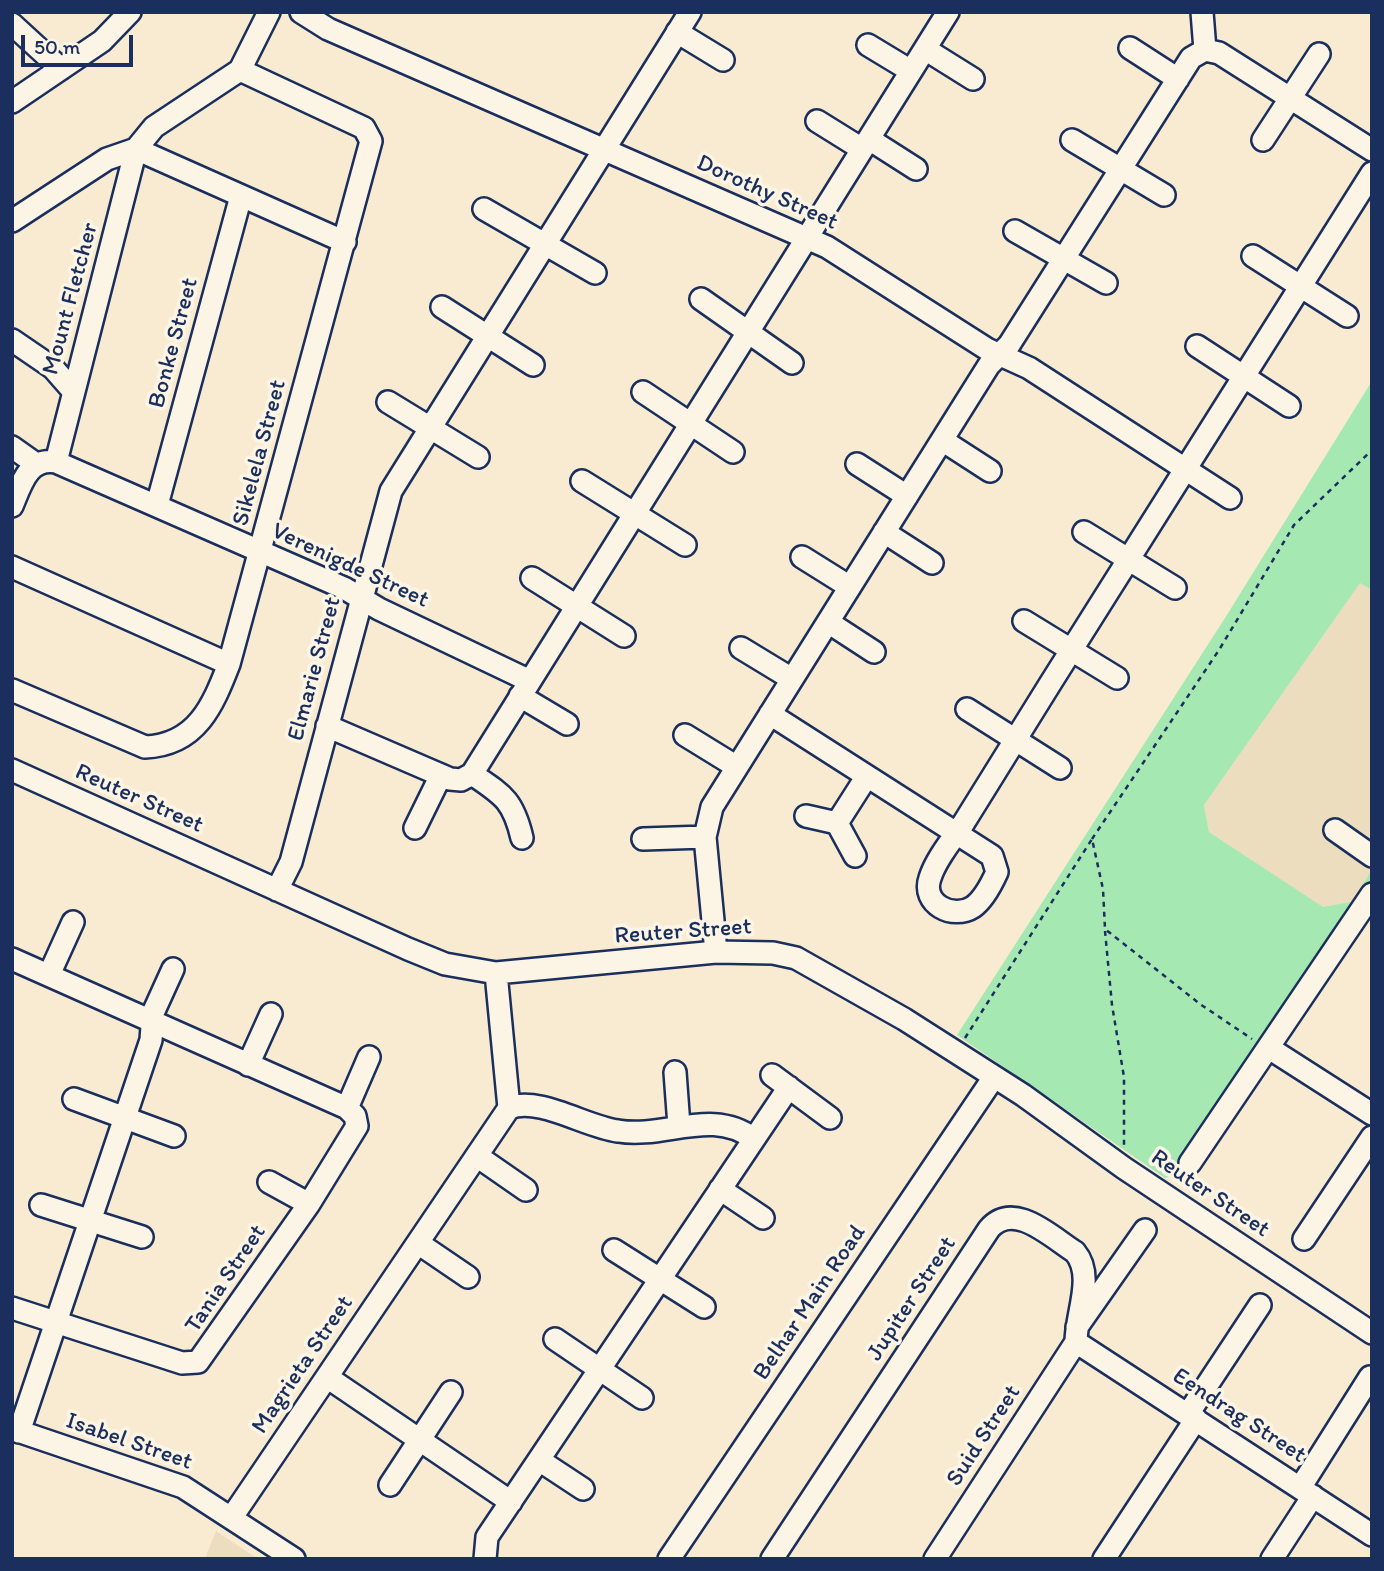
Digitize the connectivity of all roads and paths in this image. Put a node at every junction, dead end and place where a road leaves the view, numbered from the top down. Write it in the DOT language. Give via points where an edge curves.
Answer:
graph roads {
  1 [pos="22,12"];
  2 [pos="130,12"];
  3 [pos="269,12"];
  4 [pos="690,12"];
  5 [pos="948,12"];
  6 [pos="1202,12"];
  7 [pos="302,13"];
  8 [pos="12,24"];
  9 [pos="677,32"];
  10 [pos="868,45"];
  11 [pos="1130,48"];
  12 [pos="925,49"];
  13 [pos="1205,50"];
  14 [pos="1319,54"];
  15 [pos="723,60"];
  16 [pos="61,69"];
  17 [pos="240,70"];
  18 [pos="911,72"];
  19 [pos="973,79"];
  20 [pos="1178,79"];
  21 [pos="1290,98"];
  22 [pos="12,102"];
  23 [pos="817,121"];
  24 [pos="1072,140"];
  25 [pos="1263,140"];
  26 [pos="865,144"];
  27 [pos="136,149"];
  28 [pos="604,149"];
  29 [pos="1372,150"];
  30 [pos="916,169"];
  31 [pos="1120,169"];
  32 [pos="1372,173"];
  33 [pos="1164,195"];
  34 [pos="241,196"];
  35 [pos="1365,199"];
  36 [pos="484,209"];
  37 [pos="12,221"];
  38 [pos="1015,231"];
  39 [pos="806,237"];
  40 [pos="345,242"];
  41 [pos="545,244"];
  42 [pos="1253,256"];
  43 [pos="1064,259"];
  44 [pos="595,273"];
  45 [pos="1106,283"];
  46 [pos="1300,286"];
  47 [pos="701,299"];
  48 [pos="442,307"];
  49 [pos="1348,316"];
  50 [pos="747,332"];
  51 [pos="487,336"];
  52 [pos="12,340"];
  53 [pos="1197,346"];
  54 [pos="1000,354"];
  55 [pos="792,363"];
  56 [pos="533,365"];
  57 [pos="1244,377"];
  58 [pos="74,393"];
  59 [pos="643,393"];
  60 [pos="388,402"];
  61 [pos="1289,406"];
  62 [pos="690,423"];
  63 [pos="430,427"];
  64 [pos="942,440"];
  65 [pos="12,447"];
  66 [pos="1372,450"];
  67 [pos="733,452"];
  68 [pos="478,457"];
  69 [pos="46,463"];
  70 [pos="857,464"];
  71 [pos="1186,469"];
  72 [pos="990,471"];
  73 [pos="582,481"];
  74 [pos="906,496"];
  75 [pos="1230,498"];
  76 [pos="157,505"];
  77 [pos="12,506"];
  78 [pos="634,513"];
  79 [pos="884,532"];
  80 [pos="1084,532"];
  81 [pos="685,545"];
  82 [pos="260,552"];
  83 [pos="802,557"];
  84 [pos="1129,559"];
  85 [pos="932,563"];
  86 [pos="12,567"];
  87 [pos="532,578"];
  88 [pos="850,587"];
  89 [pos="1175,588"];
  90 [pos="362,599"];
  91 [pos="576,606"];
  92 [pos="1024,621"];
  93 [pos="828,622"];
  94 [pos="624,636"];
  95 [pos="741,648"];
  96 [pos="1072,650"];
  97 [pos="874,652"];
  98 [pos="229,664"];
  99 [pos="1117,678"];
  100 [pos="792,679"];
  101 [pos="525,689"];
  102 [pos="12,690"];
  103 [pos="967,709"];
  104 [pos="770,714"];
  105 [pos="567,724"];
  106 [pos="327,726"];
  107 [pos="685,735"];
  108 [pos="1016,740"];
  109 [pos="737,767"];
  110 [pos="1060,768"];
  111 [pos="12,770"];
  112 [pos="472,774"];
  113 [pos="440,775"];
  114 [pos="867,776"];
  115 [pos="806,816"];
  116 [pos="837,823"];
  117 [pos="415,828"];
  118 [pos="1335,830"];
  119 [pos="957,833"];
  120 [pos="705,837"];
  121 [pos="522,838"];
  122 [pos="643,839"];
  123 [pos="1092,839"];
  124 [pos="855,856"];
  125 [pos="1372,856"];
  126 [pos="277,890"];
  127 [pos="1372,894"];
  128 [pos="73,922"];
  129 [pos="1105,929"];
  130 [pos="716,951"];
  131 [pos="12,958"];
  132 [pos="173,969"];
  133 [pos="496,973"];
  134 [pos="49,975"];
  135 [pos="271,1014"];
  136 [pos="152,1022"];
  137 [pos="1269,1048"];
  138 [pos="956,1053"];
  139 [pos="369,1057"];
  140 [pos="248,1065"];
  141 [pos="675,1072"];
  142 [pos="994,1077"];
  143 [pos="74,1099"];
  144 [pos="347,1108"];
  145 [pos="509,1108"];
  146 [pos="1372,1114"];
  147 [pos="124,1118"];
  148 [pos="830,1118"];
  149 [pos="679,1126"];
  150 [pos="174,1136"];
  151 [pos="1372,1137"];
  152 [pos="754,1139"];
  153 [pos="477,1156"];
  154 [pos="1190,1163"];
  155 [pos="1124,1168"];
  156 [pos="269,1182"];
  157 [pos="720,1189"];
  158 [pos="526,1190"];
  159 [pos="309,1204"];
  160 [pos="41,1205"];
  161 [pos="763,1218"];
  162 [pos="90,1220"];
  163 [pos="1145,1230"];
  164 [pos="142,1237"];
  165 [pos="1304,1239"];
  166 [pos="418,1243"];
  167 [pos="614,1250"];
  168 [pos="468,1277"];
  169 [pos="660,1279"];
  170 [pos="1260,1305"];
  171 [pos="704,1307"];
  172 [pos="12,1308"];
  173 [pos="56,1321"];
  174 [pos="1372,1333"];
  175 [pos="1076,1335"];
  176 [pos="555,1339"];
  177 [pos="600,1369"];
  178 [pos="327,1377"];
  179 [pos="1370,1377"];
  180 [pos="451,1392"];
  181 [pos="642,1398"];
  182 [pos="1192,1416"];
  183 [pos="16,1431"];
  184 [pos="420,1440"];
  185 [pos="539,1460"];
  186 [pos="390,1485"];
  187 [pos="583,1489"];
  188 [pos="1307,1492"];
  189 [pos="511,1502"];
  190 [pos="232,1517"];
  191 [pos="1372,1535"];
  192 [pos="293,1559"];
  193 [pos="485,1559"];
  194 [pos="669,1559"];
  195 [pos="772,1559"];
  196 [pos="935,1559"];
  197 [pos="1104,1559"];
  198 [pos="1272,1559"];
  1 -- 8 [label="street"];
  2 -- 16 [label="street" via="102,41"];
  3 -- 17 [label="street"];
  4 -- 9 [label="street, Elmarie Street"];
  5 -- 12 [label="street"];
  6 -- 13 [label="street"];
  7 -- 28 [label="street, Dorothy Street" via="328,29"];
  8 -- 16 [label="street"];
  9 -- 15 [label="street"];
  9 -- 28 [label="street, Elmarie Street"];
  10 -- 18 [label="street"];
  11 -- 20 [label="street"];
  12 -- 18 [label="street"];
  12 -- 19 [label="street"];
  13 -- 20 [label="street" via="1191,58"];
  13 -- 21 [label="street" via="1219,53"];
  14 -- 21 [label="street"];
  16 -- 22 [label="street"];
  17 -- 27 [label="street" via="155,127"];
  17 -- 40 [label="street, Sikelela Street" via="359,126 370,136"];
  18 -- 26 [label="street"];
  20 -- 31 [label="street"];
  21 -- 25 [label="street"];
  21 -- 29 [label="street"];
  23 -- 26 [label="street"];
  24 -- 31 [label="street"];
  26 -- 30 [label="street"];
  26 -- 39 [label="street"];
  27 -- 34 [label="street"];
  27 -- 37 [label="street" via="107,159"];
  27 -- 58 [label="street, Mount Fletcher"];
  28 -- 39 [label="street, Dorothy Street"];
  28 -- 41 [label="street, Elmarie Street"];
  31 -- 33 [label="street"];
  31 -- 43 [label="street"];
  32 -- 35 [label="street"];
  34 -- 40 [label="street"];
  34 -- 76 [label="street, Bonke Street"];
  35 -- 46 [label="street"];
  36 -- 41 [label="street"];
  38 -- 43 [label="street"];
  39 -- 50 [label="street"];
  39 -- 54 [label="street, Dorothy Street"];
  40 -- 82 [label="street, Sikelela Street"];
  41 -- 44 [label="street"];
  41 -- 51 [label="street, Elmarie Street"];
  42 -- 46 [label="street"];
  43 -- 45 [label="street"];
  43 -- 54 [label="street"];
  46 -- 49 [label="street"];
  46 -- 57 [label="street"];
  47 -- 50 [label="street"];
  48 -- 51 [label="street"];
  50 -- 55 [label="street"];
  50 -- 62 [label="street"];
  51 -- 56 [label="street"];
  51 -- 63 [label="street, Elmarie Street"];
  52 -- 58 [label="street" via="53,368"];
  53 -- 57 [label="street"];
  54 -- 64 [label="street"];
  54 -- 71 [label="street, Dorothy Street"];
  57 -- 61 [label="street"];
  57 -- 71 [label="street"];
  58 -- 69 [label="street, Mount Fletcher"];
  59 -- 62 [label="street"];
  60 -- 63 [label="street"];
  62 -- 67 [label="street"];
  62 -- 78 [label="street"];
  63 -- 68 [label="street"];
  63 -- 90 [label="street, Elmarie Street" via="387,498"];
  64 -- 72 [label="street"];
  64 -- 74 [label="street"];
  65 -- 69 [label="street, Verenigde Street"];
  66 -- 123 [label="path" via="1294,525 1219,650"];
  69 -- 76 [label="street, Verenigde Street"];
  69 -- 77 [label="street" via="26,474"];
  70 -- 74 [label="street"];
  71 -- 75 [label="street, Dorothy Street"];
  71 -- 84 [label="street"];
  73 -- 78 [label="street"];
  74 -- 79 [label="street"];
  76 -- 82 [label="street, Verenigde Street"];
  78 -- 81 [label="street"];
  78 -- 91 [label="street"];
  79 -- 85 [label="street"];
  79 -- 88 [label="street"];
  80 -- 84 [label="street"];
  82 -- 90 [label="street, Verenigde Street"];
  82 -- 98 [label="street, Sikelela Street"];
  83 -- 88 [label="street"];
  84 -- 89 [label="street"];
  84 -- 96 [label="street"];
  86 -- 98 [label="street"];
  87 -- 91 [label="street"];
  88 -- 93 [label="street"];
  90 -- 101 [label="street, Verenigde Street"];
  90 -- 106 [label="street, Elmarie Street"];
  91 -- 94 [label="street"];
  91 -- 101 [label="street"];
  92 -- 96 [label="street"];
  93 -- 97 [label="street"];
  93 -- 100 [label="street"];
  95 -- 100 [label="street"];
  96 -- 99 [label="street"];
  96 -- 108 [label="street"];
  98 -- 102 [label="street, Sikelela Street" via="203,720 180,736 152,746 140,745"];
  100 -- 104 [label="street"];
  101 -- 105 [label="street, Verenigde Street"];
  101 -- 112 [label="street"];
  103 -- 108 [label="street"];
  104 -- 109 [label="street"];
  104 -- 114 [label="street"];
  106 -- 113 [label="street"];
  106 -- 126 [label="street, Elmarie Street" via="291,862"];
  107 -- 109 [label="street"];
  108 -- 110 [label="street"];
  108 -- 119 [label="street"];
  109 -- 120 [label="street" via="712,807"];
  111 -- 126 [label="street, Reuter Street"];
  112 -- 113 [label="street" via="455,780"];
  112 -- 121 [label="street" via="507,798"];
  113 -- 117 [label="street"];
  114 -- 116 [label="street"];
  114 -- 119 [label="street"];
  115 -- 116 [label="street"];
  116 -- 124 [label="street"];
  118 -- 125 [label="street"];
  119 -- 119 [label="street" via="929,885 933,902 953,912 977,905 997,868 992,856"];
  120 -- 122 [label="street"];
  120 -- 130 [label="street"];
  123 -- 129 [label="path"];
  123 -- 138 [label="path"];
  126 -- 133 [label="street, Reuter Street" via="436,961"];
  127 -- 137 [label="street"];
  128 -- 134 [label="street"];
  129 -- 137 [label="path" via="1200,1004"];
  129 -- 155 [label="path" via="1124,1077"];
  130 -- 133 [label="street, Reuter Street"];
  130 -- 138 [label="street, Reuter Street" via="796,958"];
  131 -- 134 [label="street"];
  132 -- 136 [label="street"];
  133 -- 145 [label="street"];
  134 -- 136 [label="street"];
  135 -- 140 [label="street"];
  136 -- 140 [label="street"];
  136 -- 147 [label="street" via="151,1040"];
  137 -- 146 [label="street"];
  137 -- 154 [label="street"];
  138 -- 142 [label="street, Reuter Street"];
  139 -- 144 [label="street"];
  140 -- 144 [label="street"];
  141 -- 149 [label="street"];
  142 -- 155 [label="street, Reuter Street"];
  142 -- 194 [label="street, Belhar Main Road"];
  143 -- 147 [label="street"];
  144 -- 159 [label="street, Tania Street" via="355,1116 356,1130"];
  145 -- 149 [label="street" via="531,1105 627,1132"];
  145 -- 153 [label="street, Magrieta Street"];
  147 -- 150 [label="street"];
  147 -- 162 [label="street"];
  148 -- 152 [label="street" via="780,1081"];
  149 -- 152 [label="street" via="721,1124"];
  151 -- 165 [label="street"];
  152 -- 157 [label="street"];
  153 -- 158 [label="street"];
  153 -- 166 [label="street, Magrieta Street"];
  155 -- 174 [label="street, Reuter Street"];
  156 -- 159 [label="street"];
  157 -- 161 [label="street"];
  157 -- 169 [label="street"];
  159 -- 173 [label="street, Tania Street" via="198,1362 182,1363"];
  160 -- 162 [label="street"];
  162 -- 164 [label="street"];
  162 -- 173 [label="street"];
  163 -- 175 [label="street, Suid Street"];
  166 -- 168 [label="street"];
  166 -- 178 [label="street, Magrieta Street"];
  167 -- 169 [label="street"];
  169 -- 171 [label="street"];
  169 -- 177 [label="street"];
  170 -- 182 [label="street"];
  172 -- 173 [label="street"];
  173 -- 183 [label="street"];
  175 -- 182 [label="street, Eendrag Street"];
  175 -- 195 [label="street, Jupiter Street" via="1084,1280 1081,1259 1024,1219 1011,1217 993,1224"];
  175 -- 196 [label="street, Suid Street"];
  176 -- 177 [label="street"];
  177 -- 181 [label="street"];
  177 -- 185 [label="street"];
  178 -- 184 [label="street"];
  178 -- 190 [label="street, Magrieta Street"];
  179 -- 188 [label="street"];
  180 -- 184 [label="street"];
  182 -- 188 [label="street, Eendrag Street"];
  182 -- 197 [label="street"];
  183 -- 190 [label="street, Isabel Street" via="173,1483"];
  184 -- 186 [label="street"];
  184 -- 189 [label="street"];
  185 -- 187 [label="street"];
  185 -- 189 [label="street"];
  188 -- 191 [label="street, Eendrag Street"];
  188 -- 198 [label="street"];
  189 -- 193 [label="street" via="487,1537"];
  190 -- 192 [label="street, Isabel Street"];
}
